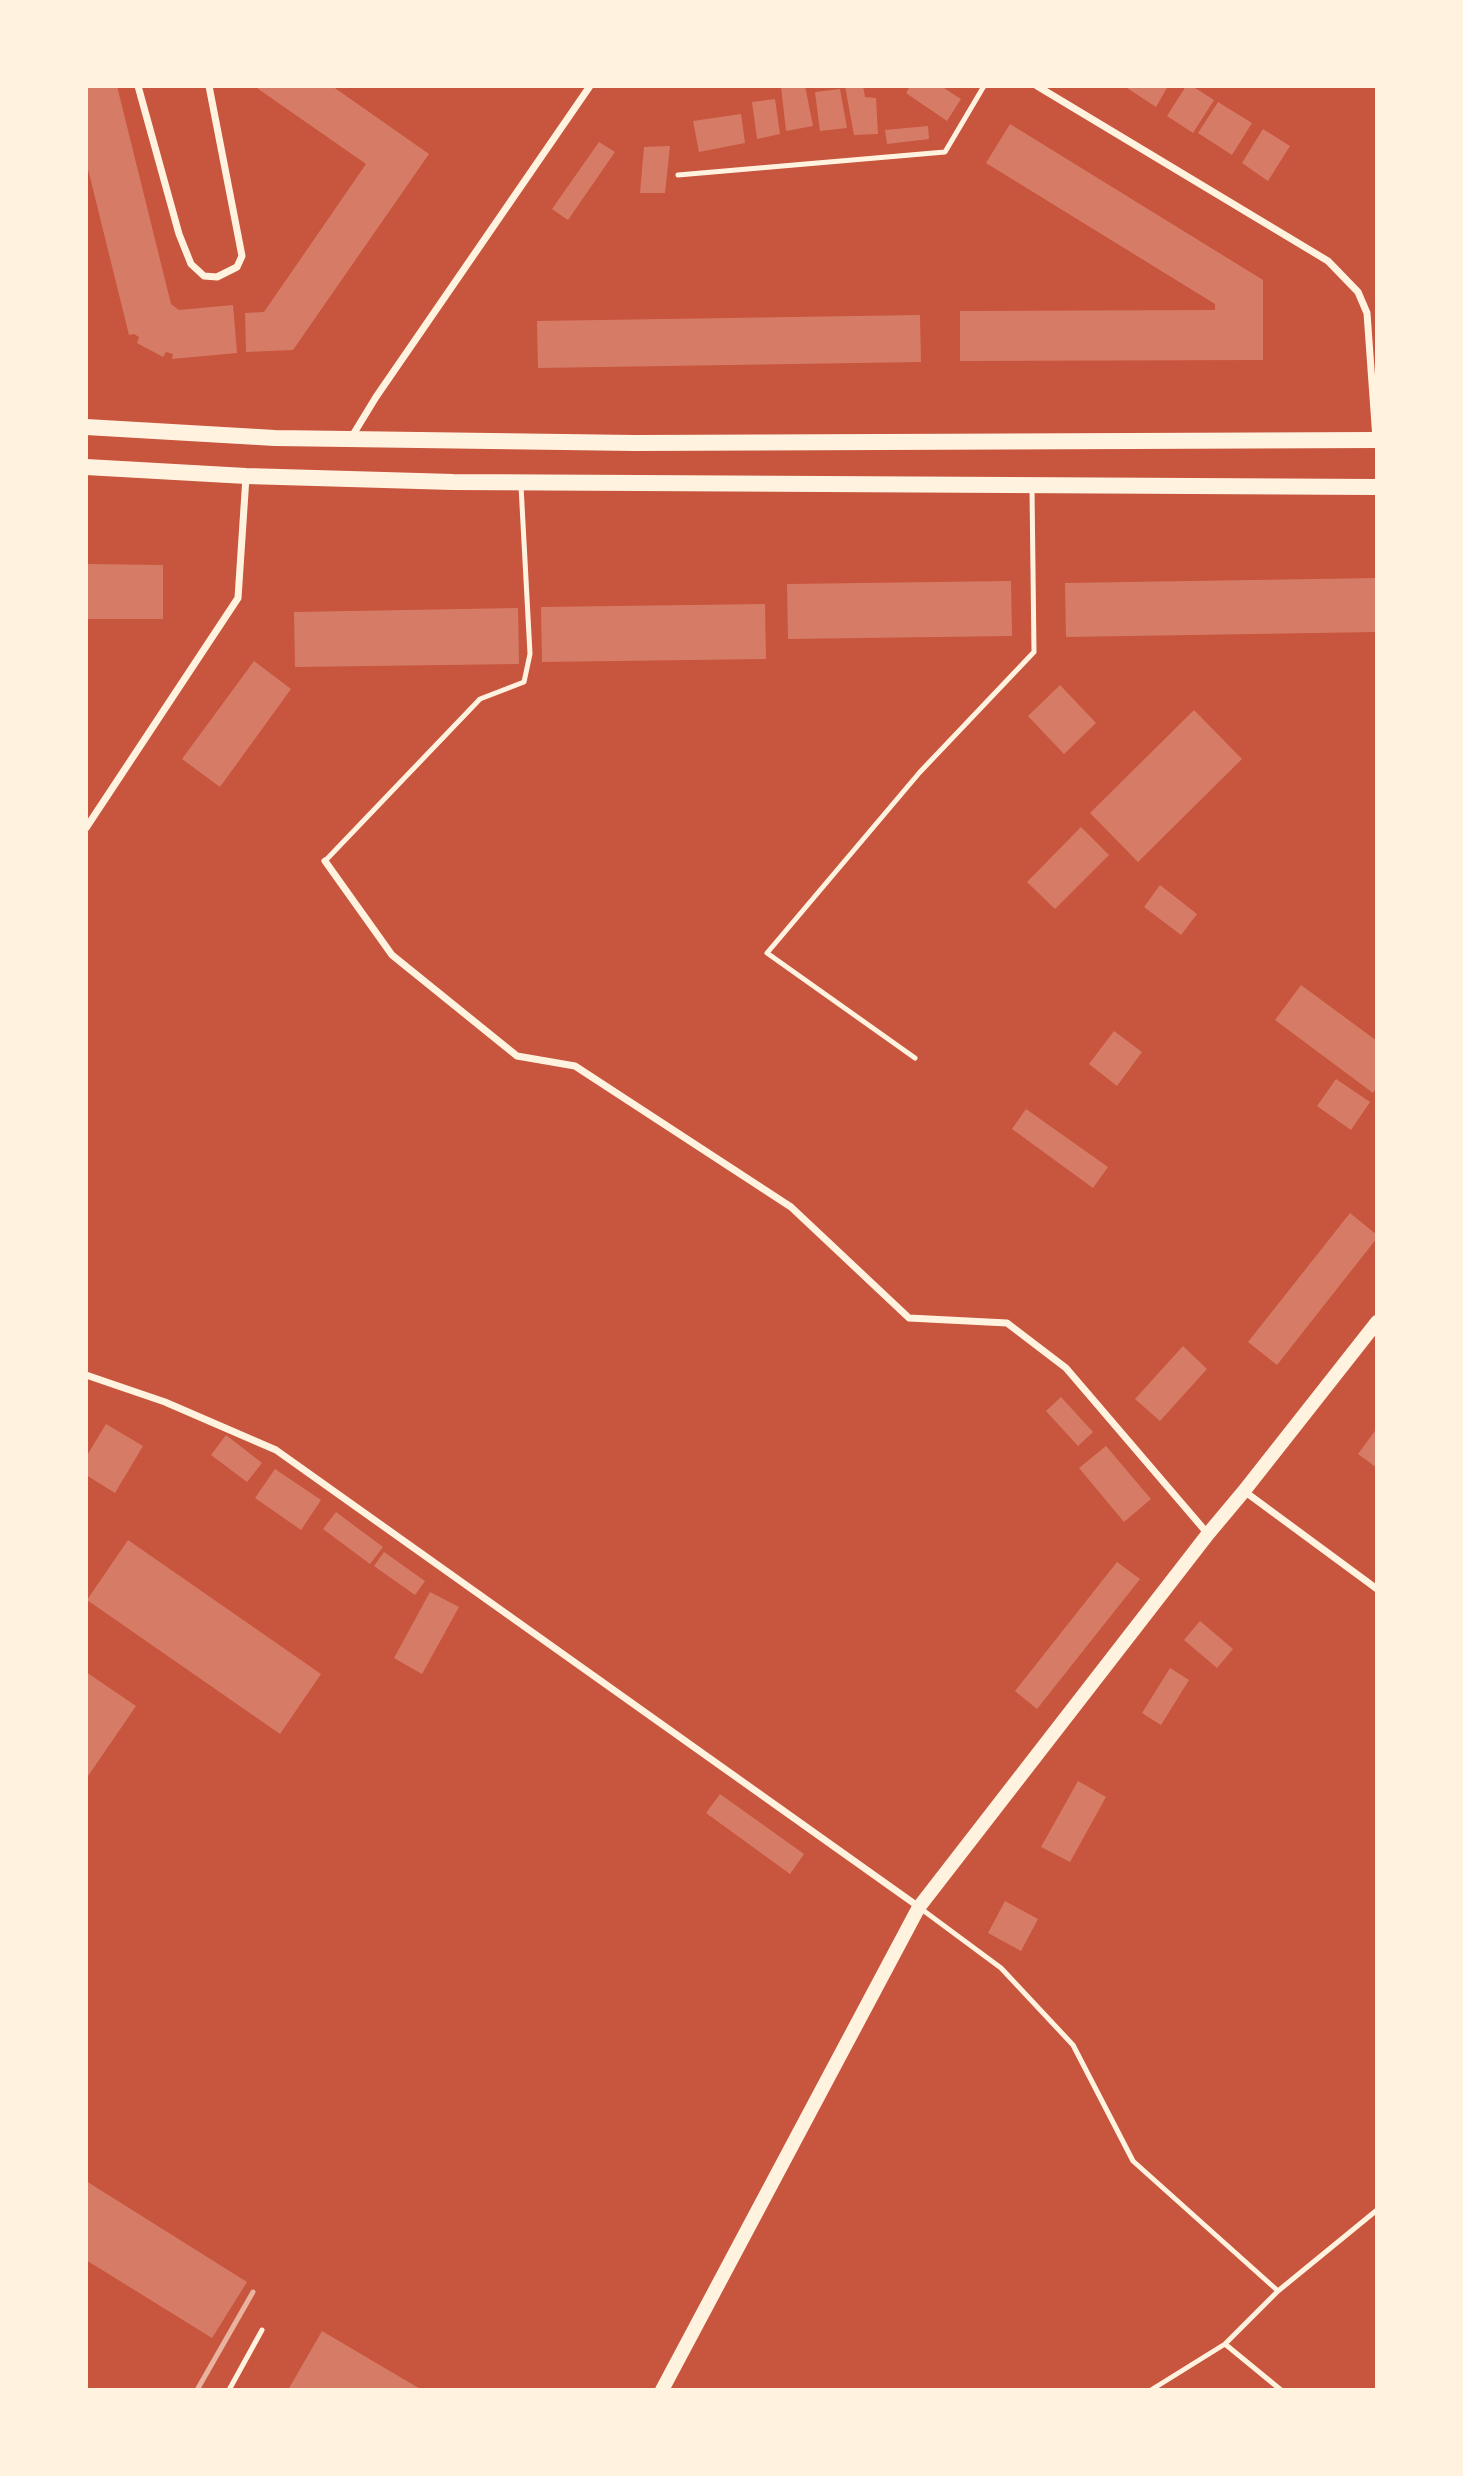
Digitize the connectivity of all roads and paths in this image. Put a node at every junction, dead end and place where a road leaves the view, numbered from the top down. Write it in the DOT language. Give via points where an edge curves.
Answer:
graph roads {
  1 [pos="138,86"];
  2 [pos="209,86"];
  3 [pos="590,86"];
  4 [pos="984,86"];
  5 [pos="1037,86"];
  6 [pos="678,175"];
  7 [pos="86,427"];
  8 [pos="350,439"];
  9 [pos="1377,440"];
  10 [pos="86,467"];
  11 [pos="246,476"];
  12 [pos="521,483"];
  13 [pos="1032,485"];
  14 [pos="1377,487"];
  15 [pos="86,828"];
  16 [pos="325,861"];
  17 [pos="915,1058"];
  18 [pos="1377,1322"];
  19 [pos="86,1375"];
  20 [pos="1244,1491"];
  21 [pos="1208,1534"];
  22 [pos="1377,1589"];
  23 [pos="919,1907"];
  24 [pos="1377,2210"];
  25 [pos="1278,2291"];
  26 [pos="262,2330"];
  27 [pos="1225,2344"];
  28 [pos="229,2390"];
  29 [pos="662,2390"];
  30 [pos="1151,2390"];
  31 [pos="1281,2390"];
  1 -- 2 [label="street" via="191,264 204,276 217,277 237,267 242,256"];
  3 -- 8 [label="street"];
  4 -- 6 [label="lane" via="944,152"];
  5 -- 9 [label="street" via="1328,261 1358,292 1367,313"];
  7 -- 8 [label="main road"];
  8 -- 9 [label="main road" via="635,443"];
  10 -- 11 [label="main road"];
  11 -- 12 [label="main road"];
  11 -- 15 [label="street" via="238,598"];
  12 -- 13 [label="main road"];
  12 -- 16 [label="lane" via="530,654 524,682 480,699"];
  13 -- 14 [label="main road"];
  13 -- 17 [label="lane" via="1034,652 920,772 767,953"];
  16 -- 21 [label="street" via="392,955 517,1056 575,1066 791,1207 909,1318 1007,1323 1066,1368"];
  18 -- 20 [label="main road"];
  19 -- 23 [label="street" via="165,1402 276,1450"];
  20 -- 21 [label="main road"];
  20 -- 22 [label="street"];
  21 -- 23 [label="main road"];
  23 -- 25 [label="lane" via="1000,1968 1073,2045 1133,2161"];
  23 -- 29 [label="main road"];
  24 -- 25 [label="lane"];
  25 -- 27 [label="lane"];
  26 -- 28 [label="lane"];
  27 -- 30 [label="lane"];
  27 -- 31 [label="lane"];
}
